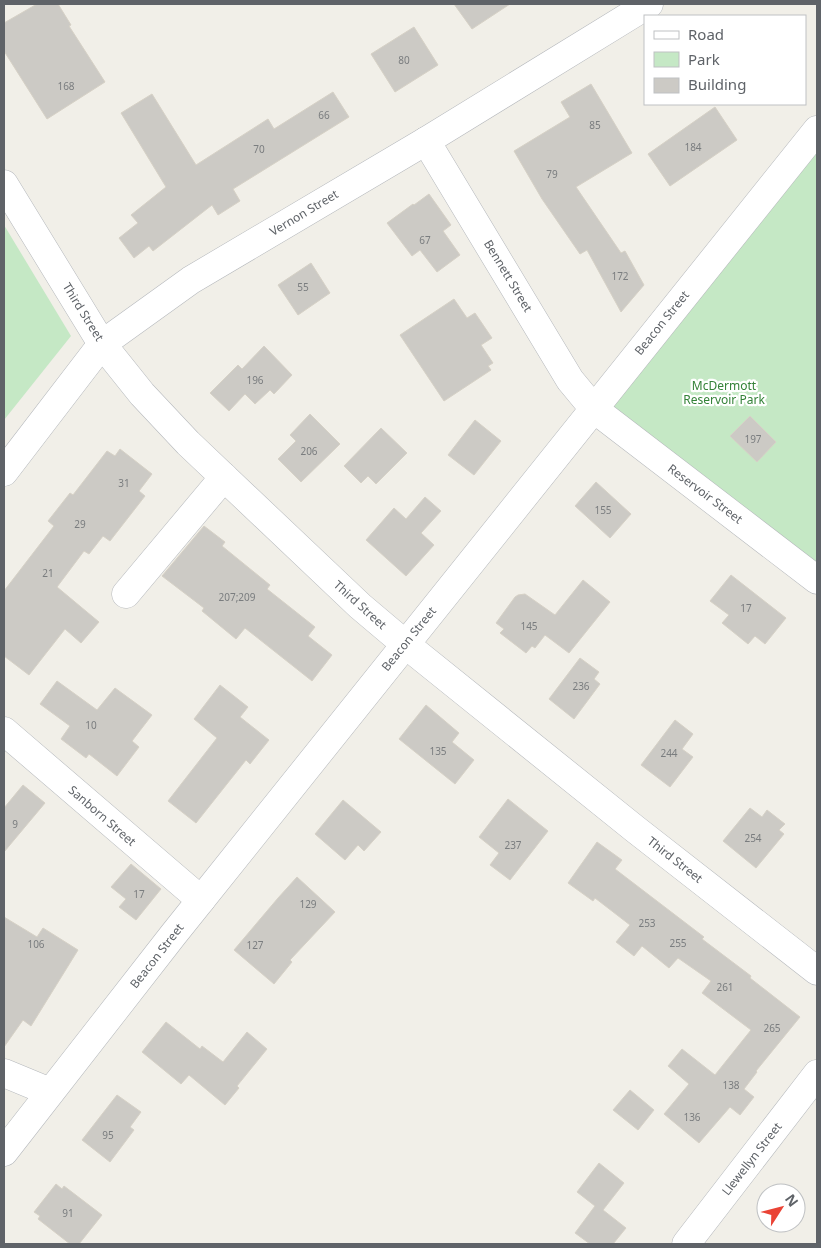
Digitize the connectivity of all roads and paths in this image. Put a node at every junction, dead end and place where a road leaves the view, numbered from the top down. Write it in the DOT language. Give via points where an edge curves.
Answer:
graph roads {
  1 [pos="649,4"];
  2 [pos="817,130"];
  3 [pos="426,140"];
  4 [pos="4,184"];
  5 [pos="102,344"];
  6 [pos="594,409"];
  7 [pos="4,472"];
  8 [pos="224,477"];
  9 [pos="817,580"];
  10 [pos="126,594"];
  11 [pos="405,644"];
  12 [pos="4,731"];
  13 [pos="201,900"];
  14 [pos="817,971"];
  15 [pos="4,1073"];
  16 [pos="817,1074"];
  17 [pos="50,1092"];
  18 [pos="4,1152"];
  19 [pos="686,1244"];
  1 -- 3 [label="street, Vernon Street"];
  2 -- 6 [label="street, Beacon Street"];
  3 -- 5 [label="street, Vernon Street" via="191,280"];
  3 -- 6 [label="street, Bennett Street" via="570,380"];
  4 -- 5 [label="street, Third Street"];
  5 -- 7 [label="street, Vernon Street"];
  5 -- 8 [label="street, Third Street" via="142,394"];
  6 -- 9 [label="street, Reservoir Street"];
  6 -- 11 [label="street, Beacon Street"];
  8 -- 10 [label="street"];
  8 -- 11 [label="street, Third Street" via="360,606"];
  11 -- 13 [label="street, Beacon Street"];
  11 -- 14 [label="street, Third Street"];
  12 -- 13 [label="street, Sanborn Street"];
  13 -- 17 [label="street, Beacon Street"];
  15 -- 17 [label="street"];
  16 -- 19 [label="street, Llewellyn Street"];
  17 -- 18 [label="street, Beacon Street"];
}
